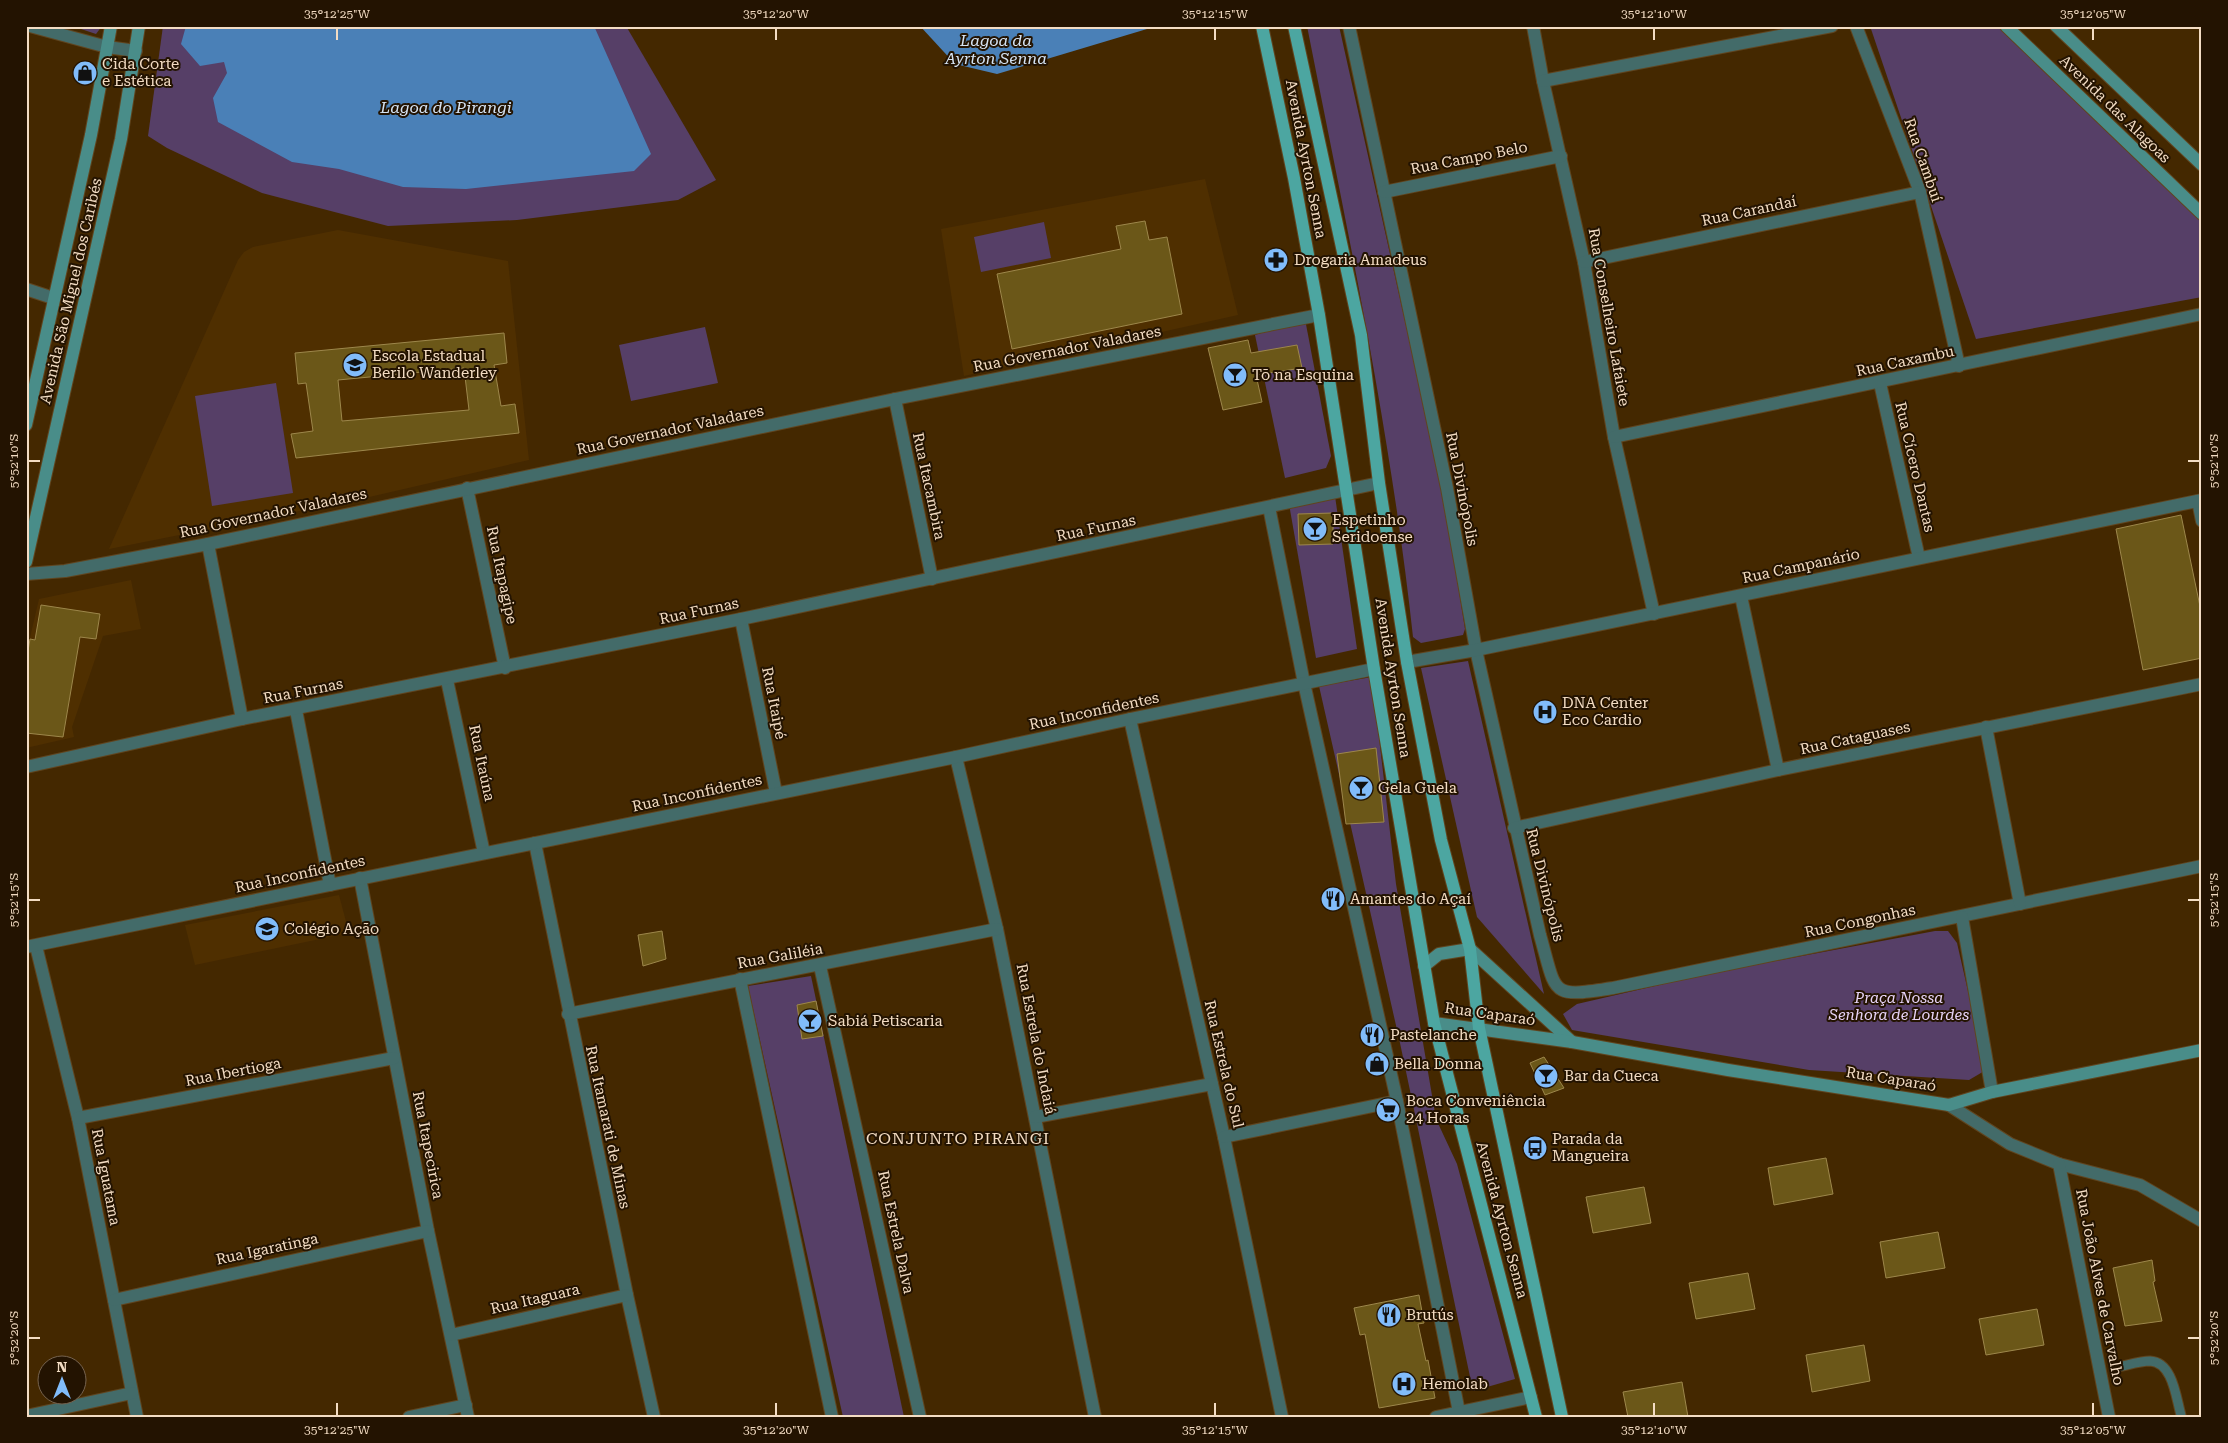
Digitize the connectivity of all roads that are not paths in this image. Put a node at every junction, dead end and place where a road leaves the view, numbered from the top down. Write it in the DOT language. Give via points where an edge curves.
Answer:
graph roads {
  1 [pos="30,26"];
  2 [pos="111,26"];
  3 [pos="139,26"];
  4 [pos="1262,26"];
  5 [pos="1294,26"];
  6 [pos="1349,26"];
  7 [pos="1533,26"];
  8 [pos="1832,26"];
  9 [pos="1856,26"];
  10 [pos="2006,26"];
  11 [pos="2056,26"];
  12 [pos="107,47"];
  13 [pos="136,51"];
  14 [pos="1543,82"];
  15 [pos="1561,156"];
  16 [pos="2201,162"];
  17 [pos="1384,192"];
  18 [pos="1920,192"];
  19 [pos="2202,214"];
  20 [pos="1584,262"];
  21 [pos="26,289"];
  22 [pos="54,298"];
  23 [pos="2202,314"];
  24 [pos="1319,315"];
  25 [pos="1959,366"];
  26 [pos="1880,383"];
  27 [pos="895,400"];
  28 [pos="26,425"];
  29 [pos="1614,437"];
  30 [pos="1378,483"];
  31 [pos="467,488"];
  32 [pos="1346,490"];
  33 [pos="2200,500"];
  34 [pos="1270,507"];
  35 [pos="2202,521"];
  36 [pos="208,544"];
  37 [pos="1919,558"];
  38 [pos="26,562"];
  39 [pos="26,574"];
  40 [pos="932,579"];
  41 [pos="1741,596"];
  42 [pos="1654,614"];
  43 [pos="741,619"];
  44 [pos="1476,650"];
  45 [pos="1407,662"];
  46 [pos="505,668"];
  47 [pos="1374,669"];
  48 [pos="447,680"];
  49 [pos="1304,683"];
  50 [pos="2202,684"];
  51 [pos="296,710"];
  52 [pos="242,719"];
  53 [pos="1130,719"];
  54 [pos="1986,728"];
  55 [pos="956,758"];
  56 [pos="26,768"];
  57 [pos="1778,770"];
  58 [pos="776,794"];
  59 [pos="1514,828"];
  60 [pos="535,843"];
  61 [pos="484,854"];
  62 [pos="2202,866"];
  63 [pos="360,878"];
  64 [pos="330,885"];
  65 [pos="2020,904"];
  66 [pos="1962,917"];
  67 [pos="997,929"];
  68 [pos="31,947"];
  69 [pos="1470,948"];
  70 [pos="1546,958"];
  71 [pos="820,966"];
  72 [pos="1424,966"];
  73 [pos="740,980"];
  74 [pos="568,1014"];
  75 [pos="1434,1023"];
  76 [pos="1479,1028"];
  77 [pos="1572,1042"];
  78 [pos="2202,1050"];
  79 [pos="394,1058"];
  80 [pos="1212,1084"];
  81 [pos="1992,1092"];
  82 [pos="1397,1101"];
  83 [pos="1949,1105"];
  84 [pos="1034,1117"];
  85 [pos="78,1118"];
  86 [pos="1224,1137"];
  87 [pos="2059,1164"];
  88 [pos="2202,1221"];
  89 [pos="428,1231"];
  90 [pos="627,1295"];
  91 [pos="114,1300"];
  92 [pos="451,1335"];
  93 [pos="2118,1366"];
  94 [pos="132,1393"];
  95 [pos="1531,1396"];
  96 [pos="467,1411"];
  97 [pos="1458,1412"];
  98 [pos="1484,1412"];
  99 [pos="2181,1415"];
  100 [pos="26,1416"];
  101 [pos="137,1417"];
  102 [pos="409,1417"];
  103 [pos="654,1417"];
  104 [pos="832,1417"];
  105 [pos="920,1417"];
  106 [pos="1096,1417"];
  107 [pos="1282,1417"];
  108 [pos="1436,1417"];
  109 [pos="1536,1417"];
  110 [pos="1562,1417"];
  111 [pos="2109,1417"];
  1 -- 12 [label="street"];
  2 -- 12 [label="main road, Avenida São Miguel dos Caribés"];
  3 -- 13 [label="main road, Avenida São Miguel dos Caribés"];
  4 -- 24 [label="main road, Avenida Ayrton Senna"];
  5 -- 30 [label="main road, Avenida Ayrton Senna" via="1361,335"];
  6 -- 17 [label="street, Rua Divinópolis"];
  7 -- 14 [label="street, Rua Conselheiro Lafaiete"];
  8 -- 14 [label="street"];
  9 -- 18 [label="street, Rua Cambuí"];
  10 -- 19 [label="main road, Avenida das Alagoas"];
  11 -- 16 [label="main road, Avenida das Alagoas"];
  12 -- 13 [label="street"];
  12 -- 22 [label="main road, Avenida São Miguel dos Caribés" via="91,135"];
  13 -- 38 [label="main road, Avenida São Miguel dos Caribés" via="121,139"];
  14 -- 15 [label="street, Rua Conselheiro Lafaiete"];
  15 -- 17 [label="street, Rua Campo Belo"];
  15 -- 20 [label="street, Rua Conselheiro Lafaiete"];
  17 -- 44 [label="street, Rua Divinópolis" via="1447,488"];
  18 -- 20 [label="street, Rua Carandaí"];
  18 -- 25 [label="street, Rua Cambuí"];
  20 -- 29 [label="street, Rua Conselheiro Lafaiete"];
  21 -- 22 [label="street"];
  22 -- 28 [label="main road, Avenida São Miguel dos Caribés"];
  23 -- 25 [label="street, Rua Caxambu"];
  24 -- 27 [label="street, Rua Governador Valadares"];
  24 -- 32 [label="main road, Avenida Ayrton Senna"];
  25 -- 26 [label="street, Rua Caxambu"];
  26 -- 29 [label="street, Rua Caxambu"];
  26 -- 37 [label="street, Rua Cícero Dantas"];
  27 -- 31 [label="street, Rua Governador Valadares"];
  27 -- 40 [label="street, Rua Itacambira"];
  29 -- 42 [label="street, Rua Conselheiro Lafaiete"];
  30 -- 32 [label="street, Rua Furnas"];
  30 -- 45 [label="main road, Avenida Ayrton Senna"];
  31 -- 36 [label="street, Rua Governador Valadares"];
  31 -- 46 [label="street, Rua Itapagipe"];
  32 -- 34 [label="street, Rua Furnas"];
  32 -- 47 [label="main road, Avenida Ayrton Senna"];
  33 -- 35 [label="street"];
  33 -- 37 [label="street, Rua Campanário"];
  34 -- 40 [label="street, Rua Furnas"];
  34 -- 49 [label="street"];
  36 -- 39 [label="street, Rua Governador Valadares" via="65,571"];
  36 -- 52 [label="street"];
  37 -- 41 [label="street, Rua Campanário"];
  40 -- 43 [label="street, Rua Furnas"];
  41 -- 42 [label="street, Rua Campanário"];
  41 -- 57 [label="street"];
  42 -- 44 [label="street, Rua Campanário"];
  43 -- 46 [label="street, Rua Furnas"];
  43 -- 58 [label="street, Rua Itaipé"];
  44 -- 45 [label="street, Rua Campanário"];
  44 -- 59 [label="street, Rua Divinópolis"];
  45 -- 69 [label="main road, Avenida Ayrton Senna" via="1440,840"];
  46 -- 48 [label="street, Rua Furnas"];
  47 -- 49 [label="street, Rua Inconfidentes"];
  47 -- 72 [label="main road, Avenida Ayrton Senna"];
  48 -- 51 [label="street, Rua Furnas"];
  48 -- 61 [label="street, Rua Itaúna"];
  49 -- 53 [label="street, Rua Inconfidentes"];
  49 -- 82 [label="street"];
  50 -- 54 [label="street, Rua Cataguases"];
  51 -- 52 [label="street, Rua Furnas"];
  51 -- 64 [label="street"];
  52 -- 56 [label="street, Rua Furnas"];
  53 -- 55 [label="street, Rua Inconfidentes"];
  53 -- 80 [label="street, Rua Estrela do Sul"];
  54 -- 57 [label="street, Rua Cataguases"];
  54 -- 65 [label="street"];
  55 -- 58 [label="street, Rua Inconfidentes"];
  55 -- 67 [label="street, Rua Estrela do Indaiá"];
  57 -- 59 [label="street, Rua Cataguases"];
  58 -- 60 [label="street, Rua Inconfidentes"];
  59 -- 70 [label="street, Rua Divinópolis"];
  60 -- 61 [label="street, Rua Inconfidentes"];
  60 -- 74 [label="street, Rua Itamarati de Minas"];
  61 -- 63 [label="street, Rua Inconfidentes"];
  62 -- 65 [label="street, Rua Congonhas"];
  63 -- 64 [label="street, Rua Inconfidentes"];
  63 -- 79 [label="street, Rua Itapecirica"];
  64 -- 68 [label="street, Rua Inconfidentes"];
  65 -- 66 [label="street, Rua Congonhas"];
  66 -- 70 [label="street, Rua Congonhas" via="1577,994 1558,989"];
  66 -- 81 [label="street"];
  67 -- 71 [label="street, Rua Galiléia"];
  67 -- 84 [label="street, Rua Estrela do Indaiá"];
  68 -- 85 [label="street, Rua Iguatama"];
  69 -- 72 [label="main road" via="1439,954"];
  69 -- 76 [label="main road, Avenida Ayrton Senna"];
  69 -- 77 [label="main road, Rua Caparaó"];
  71 -- 73 [label="street, Rua Galiléia"];
  71 -- 105 [label="street, Rua Estrela Dalva"];
  72 -- 75 [label="main road, Avenida Ayrton Senna"];
  73 -- 74 [label="street, Rua Galiléia"];
  73 -- 104 [label="street"];
  74 -- 90 [label="street, Rua Itamarati de Minas"];
  75 -- 76 [label="main road, Rua Caparaó"];
  75 -- 95 [label="main road, Avenida Ayrton Senna"];
  76 -- 77 [label="main road, Rua Caparaó"];
  76 -- 110 [label="main road, Avenida Ayrton Senna"];
  77 -- 83 [label="main road, Rua Caparaó"];
  78 -- 81 [label="main road, Rua Caparaó"];
  79 -- 85 [label="street, Rua Ibertioga"];
  79 -- 89 [label="street, Rua Itapecirica"];
  80 -- 84 [label="street"];
  80 -- 86 [label="street, Rua Estrela do Sul"];
  81 -- 83 [label="main road, Rua Caparaó"];
  82 -- 86 [label="street"];
  82 -- 97 [label="street"];
  83 -- 87 [label="street" via="2010,1144"];
  84 -- 106 [label="street, Rua Estrela do Indaiá"];
  85 -- 91 [label="street, Rua Iguatama"];
  86 -- 107 [label="street, Rua Estrela do Sul"];
  87 -- 88 [label="street" via="2140,1185"];
  87 -- 111 [label="street, Rua João Alves de Carvalho"];
  89 -- 91 [label="street, Rua Igaratinga"];
  89 -- 92 [label="street, Rua Itapecirica"];
  90 -- 92 [label="street, Rua Itaguara"];
  90 -- 103 [label="street, Rua Itamarati de Minas"];
  91 -- 94 [label="street, Rua Iguatama"];
  92 -- 96 [label="street, Rua Itapecirica"];
  93 -- 99 [label="lane" via="2149,1361 2159,1363 2167,1370"];
  94 -- 100 [label="street"];
  94 -- 101 [label="street, Rua Iguatama"];
  95 -- 98 [label="street"];
  95 -- 109 [label="main road, Avenida Ayrton Senna"];
  96 -- 102 [label="street"];
  97 -- 98 [label="street"];
  97 -- 108 [label="street"];
}
